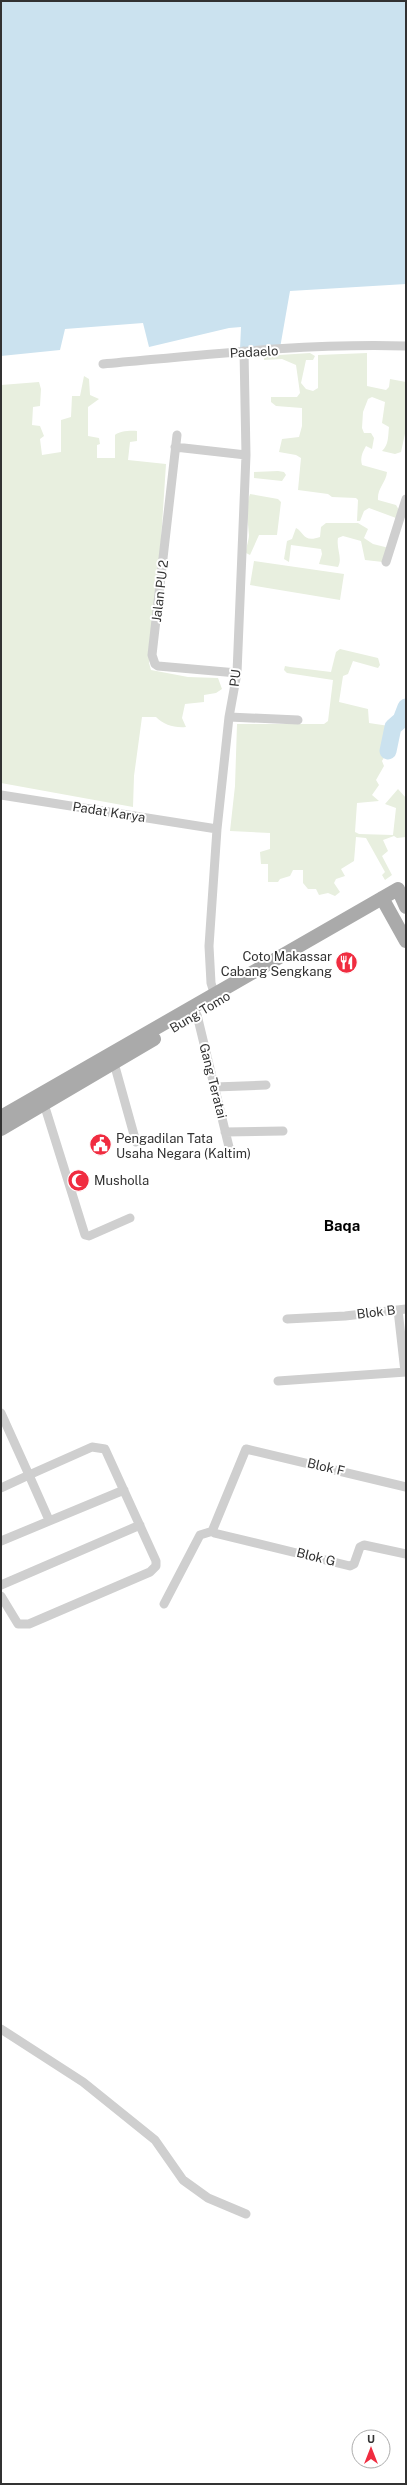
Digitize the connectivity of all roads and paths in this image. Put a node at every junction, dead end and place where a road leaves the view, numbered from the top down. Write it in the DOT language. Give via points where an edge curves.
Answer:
graph roads {
  1 [pos="406,346"];
  2 [pos="244,351"];
  3 [pos="103,364"];
  4 [pos="177,435"];
  5 [pos="175,447"];
  6 [pos="246,455"];
  7 [pos="406,499"];
  8 [pos="386,562"];
  9 [pos="237,673"];
  10 [pos="229,717"];
  11 [pos="298,720"];
  12 [pos="1,795"];
  13 [pos="217,830"];
  14 [pos="401,897"];
  15 [pos="383,901"];
  16 [pos="404,933"];
  17 [pos="216,998"];
  18 [pos="196,1015"];
  19 [pos="114,1063"];
  20 [pos="266,1085"];
  21 [pos="215,1087"];
  22 [pos="44,1104"];
  23 [pos="6,1120"];
  24 [pos="283,1130"];
  25 [pos="225,1132"];
  26 [pos="136,1142"];
  27 [pos="230,1147"];
  28 [pos="130,1218"];
  29 [pos="402,1309"];
  30 [pos="287,1319"];
  31 [pos="406,1372"];
  32 [pos="278,1381"];
  33 [pos="1,1413"];
  34 [pos="29,1475"];
  35 [pos="406,1487"];
  36 [pos="1,1488"];
  37 [pos="124,1490"];
  38 [pos="49,1520"];
  39 [pos="140,1525"];
  40 [pos="213,1532"];
  41 [pos="1,1541"];
  42 [pos="406,1554"];
  43 [pos="1,1585"];
  44 [pos="1,1596"];
  45 [pos="164,1604"];
  46 [pos="1,2029"];
  47 [pos="246,2214"];
  1 -- 2 [label="street, Padaelo"];
  2 -- 3 [label="street, Padaelo"];
  2 -- 6 [label="street, PU"];
  4 -- 5 [label="street, Jalan PU 2"];
  5 -- 6 [label="street"];
  5 -- 9 [label="street, Jalan PU 2" via="153,659 158,666"];
  6 -- 9 [label="street, PU"];
  7 -- 8 [label="street"];
  9 -- 10 [label="street, PU"];
  10 -- 11 [label="street"];
  10 -- 13 [label="street, PU"];
  12 -- 13 [label="street, Padat Karya"];
  13 -- 17 [label="street, PU" via="209,946 211,983"];
  14 -- 15 [label="main road, Bung Tomo"];
  15 -- 16 [label="main road"];
  15 -- 17 [label="main road, Bung Tomo"];
  17 -- 18 [label="main road, Bung Tomo"];
  17 -- 23 [label="main road, Bung Tomo"];
  18 -- 19 [label="main road, Bung Tomo"];
  18 -- 21 [label="street, Gang Teratai"];
  19 -- 22 [label="main road, Bung Tomo"];
  19 -- 26 [label="street"];
  20 -- 21 [label="street"];
  21 -- 25 [label="street, Gang Teratai"];
  22 -- 23 [label="main road, Bung Tomo"];
  22 -- 28 [label="street" via="85,1236"];
  24 -- 25 [label="street"];
  25 -- 27 [label="street, Gang Teratai"];
  29 -- 30 [label="street, Blok B" via="345,1316"];
  29 -- 31 [label="street"];
  31 -- 32 [label="street"];
  33 -- 34 [label="street"];
  34 -- 36 [label="street"];
  34 -- 37 [label="street" via="92,1447 101,1447 105,1449"];
  34 -- 38 [label="street"];
  35 -- 40 [label="street, Blok F" via="246,1448"];
  37 -- 38 [label="street"];
  37 -- 39 [label="street"];
  38 -- 41 [label="street"];
  39 -- 43 [label="street"];
  39 -- 44 [label="street" via="156,1560 156,1566 150,1572 24,1626 18,1624"];
  40 -- 42 [label="street, Blok G" via="350,1566 354,1564 360,1547 364,1545"];
  40 -- 45 [label="street" via="200,1535"];
  46 -- 47 [label="street" via="83,2082 155,2140 183,2180 208,2198"];
}
